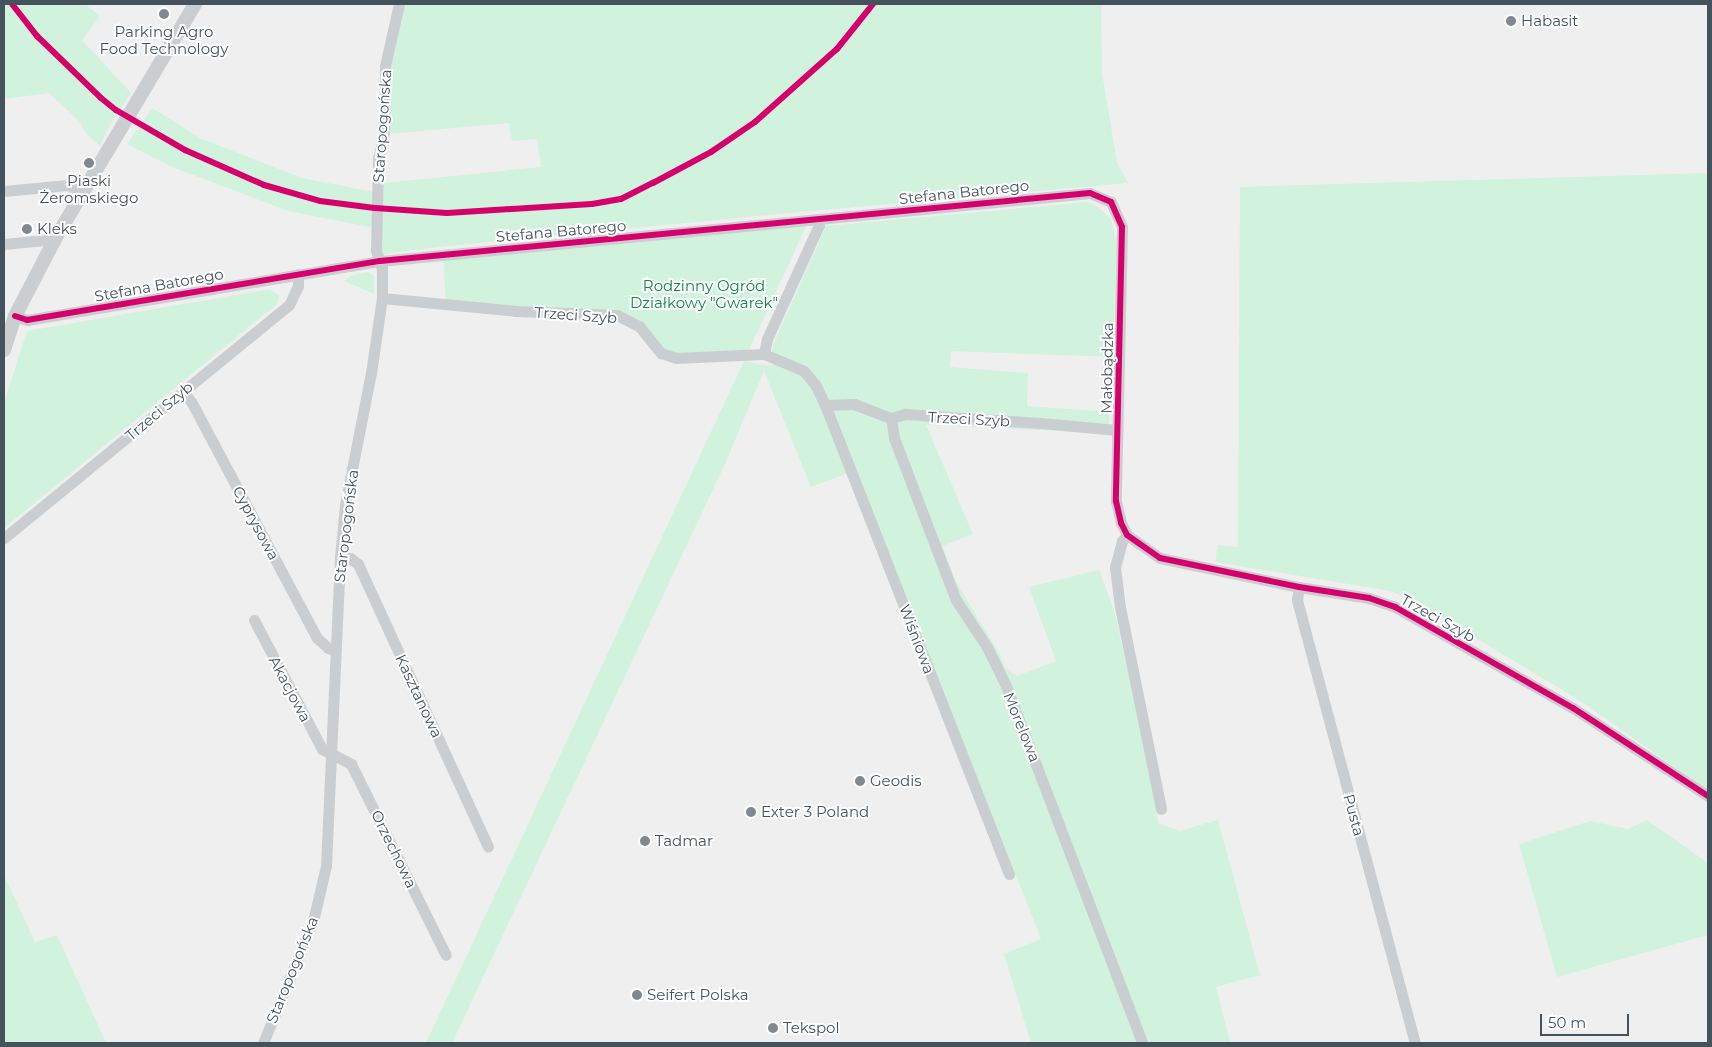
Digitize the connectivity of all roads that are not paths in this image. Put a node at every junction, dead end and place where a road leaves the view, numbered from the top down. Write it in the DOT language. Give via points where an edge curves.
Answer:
graph roads {
  1 [pos="195,4"];
  2 [pos="399,4"];
  3 [pos="4,191"];
  4 [pos="84,192"];
  5 [pos="1111,202"];
  6 [pos="819,219"];
  7 [pos="55,239"];
  8 [pos="4,244"];
  9 [pos="380,261"];
  10 [pos="298,274"];
  11 [pos="382,298"];
  12 [pos="15,316"];
  13 [pos="4,350"];
  14 [pos="764,354"];
  15 [pos="183,391"];
  16 [pos="826,405"];
  17 [pos="890,418"];
  18 [pos="1118,430"];
  19 [pos="1127,535"];
  20 [pos="4,538"];
  21 [pos="340,557"];
  22 [pos="1299,587"];
  23 [pos="254,620"];
  24 [pos="335,650"];
  25 [pos="331,754"];
  26 [pos="1708,796"];
  27 [pos="1161,809"];
  28 [pos="488,846"];
  29 [pos="1009,874"];
  30 [pos="446,955"];
  31 [pos="263,1043"];
  32 [pos="1142,1043"];
  33 [pos="1414,1043"];
  1 -- 4 [label="street"];
  2 -- 9 [label="street, Staropogońska" via="385,66 384,133 378,159 376,250"];
  3 -- 4 [label="street" via="68,185"];
  4 -- 7 [label="street"];
  5 -- 6 [label="street, Stefana Batorego" via="1090,193 1069,194"];
  5 -- 18 [label="street, Małobądzka" via="1122,227"];
  6 -- 9 [label="street, Stefana Batorego"];
  6 -- 14 [label="street" via="767,338"];
  7 -- 8 [label="street"];
  7 -- 12 [label="street"];
  9 -- 10 [label="street, Stefana Batorego"];
  9 -- 11 [label="street, Staropogońska"];
  10 -- 12 [label="street, Stefana Batorego" via="27,320"];
  10 -- 15 [label="street, Trzeci Szyb" via="298,286 289,305"];
  11 -- 14 [label="street, Trzeci Szyb" via="516,311 617,315 640,326 661,353 676,358"];
  11 -- 21 [label="street, Staropogońska" via="345,505"];
  12 -- 13 [label="street"];
  14 -- 16 [label="street, Trzeci Szyb" via="804,371"];
  15 -- 20 [label="street, Trzeci Szyb"];
  15 -- 24 [label="street, Cyprysowa" via="317,638"];
  16 -- 17 [label="street, Trzeci Szyb" via="854,404"];
  16 -- 29 [label="street, Wiśniowa"];
  17 -- 18 [label="street, Trzeci Szyb" via="906,414"];
  17 -- 32 [label="street, Morelowa" via="894,438 956,600 987,647 1006,686"];
  18 -- 19 [label="street, Małobądzka" via="1116,502"];
  19 -- 22 [label="street, Trzeci Szyb" via="1160,558"];
  19 -- 27 [label="street" via="1122,541 1115,567 1120,607"];
  21 -- 24 [label="street, Staropogońska"];
  21 -- 28 [label="street, Kasztanowa" via="350,558 358,564"];
  22 -- 26 [label="street, Trzeci Szyb" via="1369,598 1396,607 1572,708"];
  22 -- 33 [label="street, Pusta" via="1297,600"];
  23 -- 25 [label="street, Akacjowa" via="322,749"];
  24 -- 25 [label="street, Staropogońska"];
  25 -- 30 [label="street, Orzechowa" via="351,764"];
  25 -- 31 [label="street, Staropogońska" via="326,866 313,921"];
}
